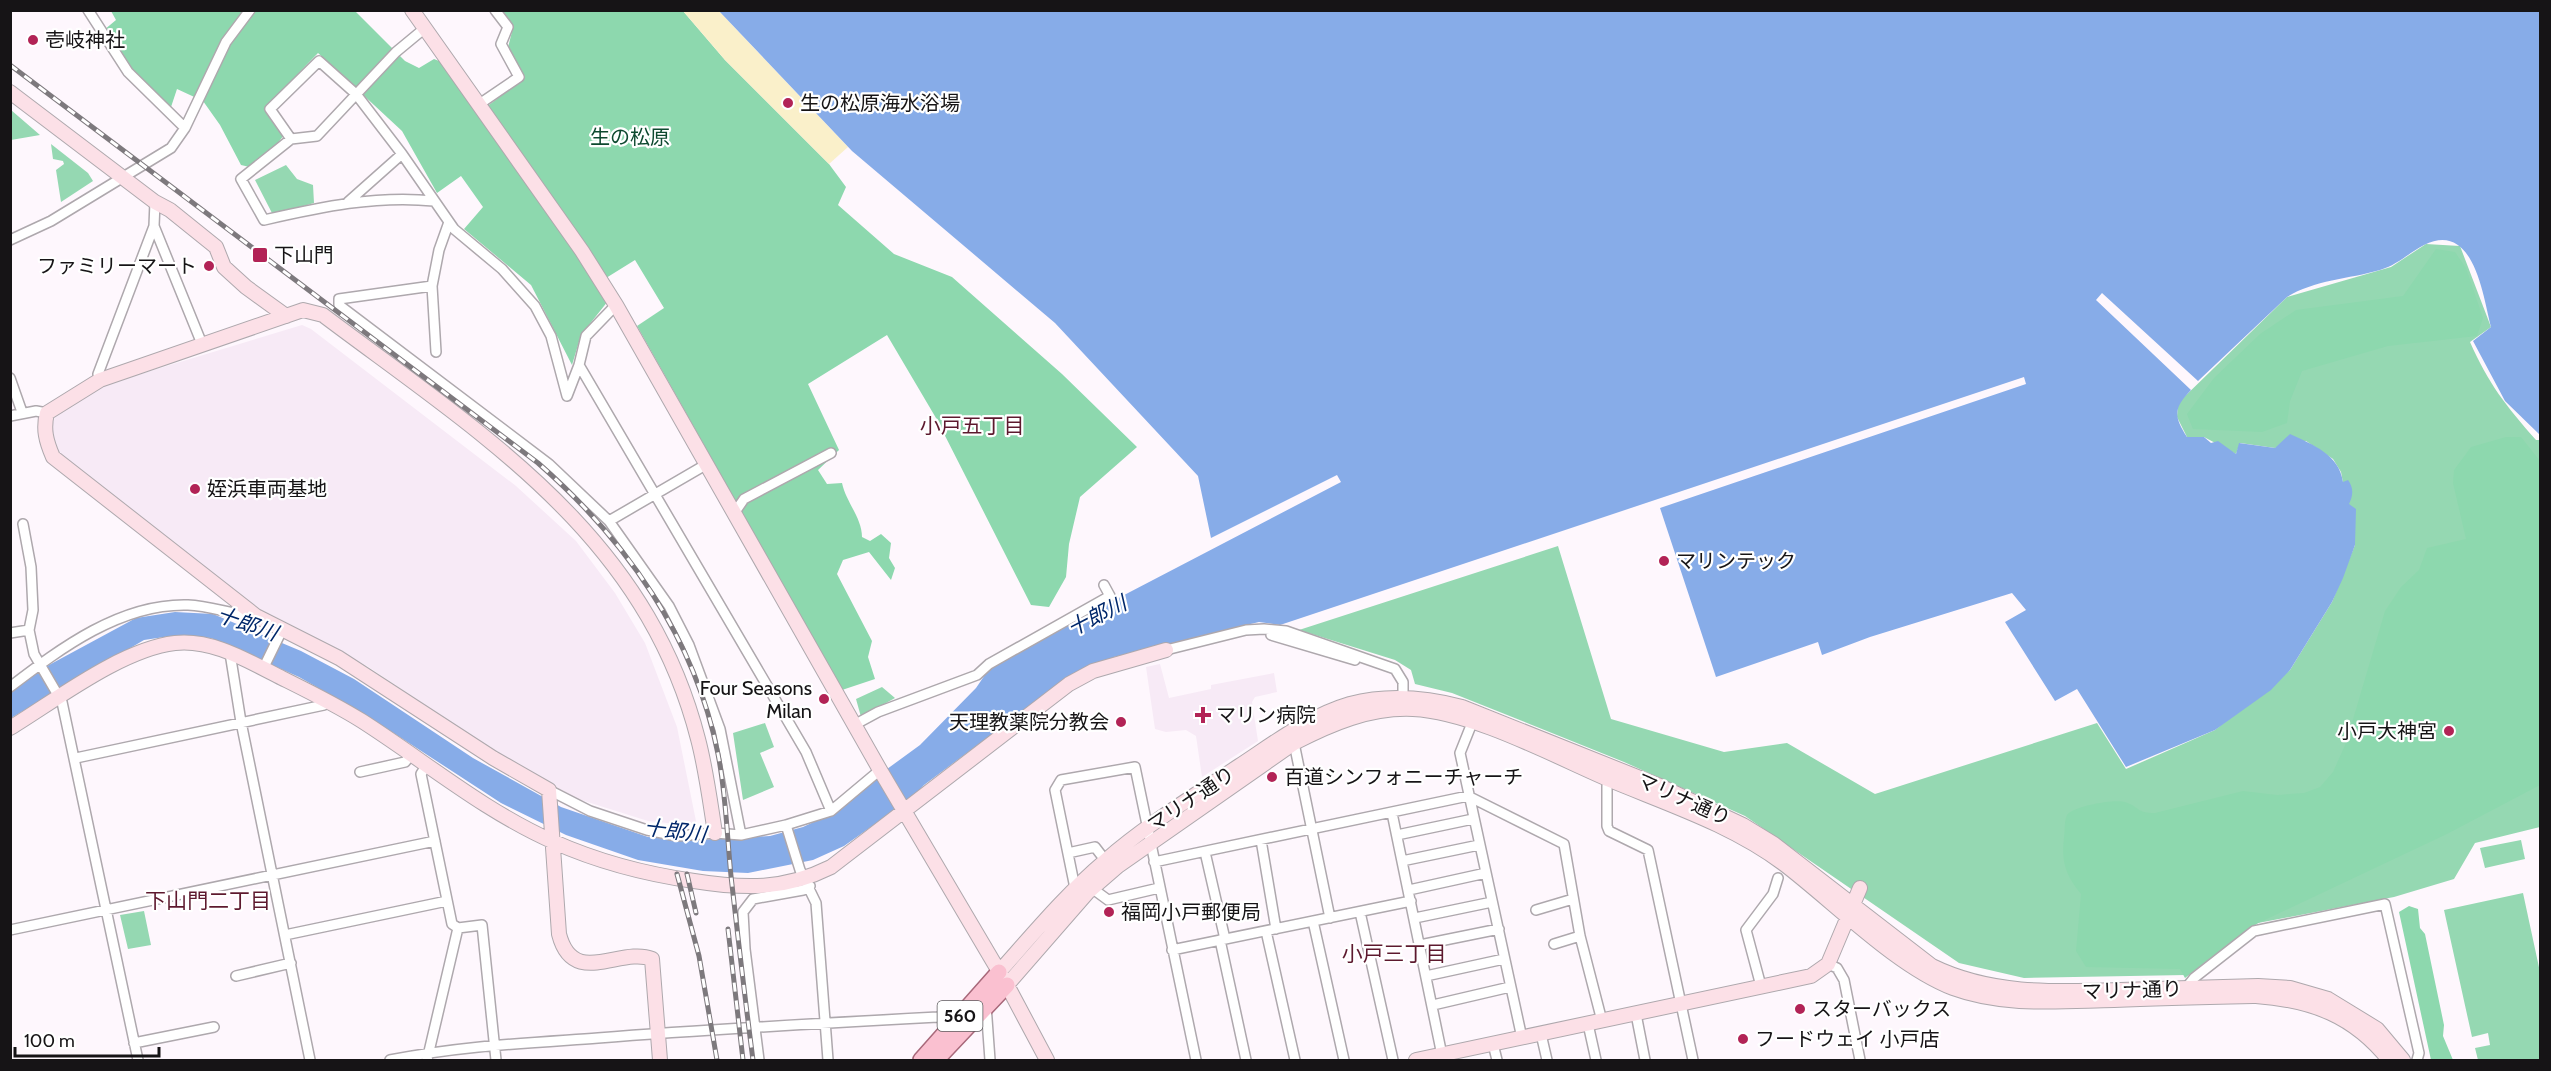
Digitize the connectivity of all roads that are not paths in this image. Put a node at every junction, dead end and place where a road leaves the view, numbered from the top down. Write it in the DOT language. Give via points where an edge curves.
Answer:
graph roads {
  1 [pos="88,10"];
  2 [pos="250,10"];
  3 [pos="412,10"];
  4 [pos="495,10"];
  5 [pos="425,28"];
  6 [pos="10,92"];
  7 [pos="356,94"];
  8 [pos="478,105"];
  9 [pos="185,128"];
  10 [pos="291,139"];
  11 [pos="402,154"];
  12 [pos="123,178"];
  13 [pos="434,201"];
  14 [pos="155,202"];
  15 [pos="348,202"];
  16 [pos="449,222"];
  17 [pos="154,226"];
  18 [pos="10,240"];
  19 [pos="432,286"];
  20 [pos="616,305"];
  21 [pos="286,316"];
  22 [pos="202,344"];
  23 [pos="436,352"];
  24 [pos="579,365"];
  25 [pos="10,378"];
  26 [pos="100,380"];
  27 [pos="22,412"];
  28 [pos="47,413"];
  29 [pos="10,416"];
  30 [pos="831,453"];
  31 [pos="707,464"];
  32 [pos="657,494"];
  33 [pos="735,512"];
  34 [pos="609,521"];
  35 [pos="23,524"];
  36 [pos="1104,585"];
  37 [pos="256,616"];
  38 [pos="28,630"];
  39 [pos="10,633"];
  40 [pos="280,633"];
  41 [pos="1166,650"];
  42 [pos="230,652"];
  43 [pos="40,664"];
  44 [pos="264,667"];
  45 [pos="10,687"];
  46 [pos="58,696"];
  47 [pos="1403,697"];
  48 [pos="327,701"];
  49 [pos="241,722"];
  50 [pos="1472,723"];
  51 [pos="854,725"];
  52 [pos="10,729"];
  53 [pos="1294,744"];
  54 [pos="411,755"];
  55 [pos="76,758"];
  56 [pos="426,766"];
  57 [pos="880,770"];
  58 [pos="360,772"];
  59 [pos="1610,780"];
  60 [pos="549,792"];
  61 [pos="1468,796"];
  62 [pos="831,811"];
  63 [pos="905,812"];
  64 [pos="1392,813"];
  65 [pos="1473,819"];
  66 [pos="787,829"];
  67 [pos="1311,830"];
  68 [pos="715,833"];
  69 [pos="741,835"];
  70 [pos="1149,835"];
  71 [pos="1396,835"];
  72 [pos="552,838"];
  73 [pos="1262,840"];
  74 [pos="435,841"];
  75 [pos="1479,845"];
  76 [pos="1206,852"];
  77 [pos="1068,853"];
  78 [pos="1106,860"];
  79 [pos="1402,861"];
  80 [pos="1154,862"];
  81 [pos="1486,873"];
  82 [pos="272,876"];
  83 [pos="1778,878"];
  84 [pos="806,879"];
  85 [pos="1075,888"];
  86 [pos="1159,888"];
  87 [pos="1860,888"];
  88 [pos="1093,889"];
  89 [pos="1409,890"];
  90 [pos="1573,899"];
  91 [pos="447,901"];
  92 [pos="1411,901"];
  93 [pos="1492,902"];
  94 [pos="106,910"];
  95 [pos="1536,910"];
  96 [pos="1851,911"];
  97 [pos="1360,912"];
  98 [pos="1330,918"];
  99 [pos="1415,918"];
  100 [pos="1313,921"];
  101 [pos="458,928"];
  102 [pos="1499,929"];
  103 [pos="10,930"];
  104 [pos="1271,930"];
  105 [pos="285,935"];
  106 [pos="1580,936"];
  107 [pos="1222,940"];
  108 [pos="1554,944"];
  109 [pos="1420,945"];
  110 [pos="1172,950"];
  111 [pos="1504,959"];
  112 [pos="291,963"];
  113 [pos="1828,964"];
  114 [pos="236,976"];
  115 [pos="1426,976"];
  116 [pos="1003,979"];
  117 [pos="1761,986"];
  118 [pos="1510,987"];
  119 [pos="2186,988"];
  120 [pos="1680,1004"];
  121 [pos="986,1005"];
  122 [pos="1433,1005"];
  123 [pos="1636,1014"];
  124 [pos="957,1020"];
  125 [pos="825,1023"];
  126 [pos="1595,1023"];
  127 [pos="214,1027"];
  128 [pos="754,1028"];
  129 [pos="658,1033"];
  130 [pos="1541,1034"];
  131 [pos="1522,1038"];
  132 [pos="134,1043"];
  133 [pos="1493,1044"];
  134 [pos="495,1046"];
  135 [pos="428,1057"];
  136 [pos="1443,1058"];
  137 [pos="138,1060"];
  138 [pos="310,1060"];
  139 [pos="390,1060"];
  140 [pos="496,1060"];
  141 [pos="660,1060"];
  142 [pos="759,1060"];
  143 [pos="828,1060"];
  144 [pos="921,1060"];
  145 [pos="936,1060"];
  146 [pos="990,1060"];
  147 [pos="1047,1060"];
  148 [pos="1196,1060"];
  149 [pos="1246,1060"];
  150 [pos="1295,1060"];
  151 [pos="1344,1060"];
  152 [pos="1393,1060"];
  153 [pos="1416,1060"];
  154 [pos="1497,1060"];
  155 [pos="1547,1060"];
  156 [pos="1596,1060"];
  157 [pos="1645,1060"];
  158 [pos="1693,1060"];
  159 [pos="1860,1060"];
  160 [pos="2389,1060"];
  161 [pos="2403,1060"];
  162 [pos="2417,1060"];
  1 -- 9 [label="street" via="128,72"];
  2 -- 9 [label="street" via="226,42"];
  3 -- 5 [label="street"];
  4 -- 8 [label="street" via="508,27 501,44 519,77"];
  5 -- 7 [label="street"];
  5 -- 8 [label="street"];
  6 -- 12 [label="street"];
  7 -- 10 [label="street" via="317,136"];
  7 -- 10 [label="street" via="319,61 270,109"];
  7 -- 11 [label="street"];
  8 -- 20 [label="street"];
  9 -- 12 [label="street" via="171,148"];
  10 -- 15 [label="street" via="241,179 264,220"];
  11 -- 13 [label="street"];
  11 -- 15 [label="street"];
  12 -- 14 [label="street"];
  12 -- 18 [label="street" via="51,221"];
  13 -- 15 [label="street"];
  13 -- 16 [label="street"];
  14 -- 17 [label="street"];
  14 -- 21 [label="street" via="216,248 224,267"];
  16 -- 19 [label="street"];
  16 -- 24 [label="street" via="502,269 535,306 551,336 567,396"];
  17 -- 22 [label="street"];
  17 -- 26 [label="street" via="98,374"];
  19 -- 23 [label="street"];
  19 -- 34 [label="street" via="339,299 339,305 549,464"];
  20 -- 24 [label="street" via="586,336"];
  20 -- 31 [label="street"];
  21 -- 22 [label="street"];
  21 -- 68 [label="street" via="303,310 323,315 528,472 581,524 640,603 670,659 698,737"];
  22 -- 26 [label="street"];
  24 -- 32 [label="street"];
  25 -- 27 [label="street"];
  26 -- 28 [label="street"];
  27 -- 28 [label="street"];
  27 -- 29 [label="street"];
  28 -- 37 [label="street" via="44,424 53,457"];
  30 -- 33 [label="street" via="744,499"];
  31 -- 32 [label="street"];
  31 -- 33 [label="street"];
  32 -- 34 [label="street"];
  32 -- 62 [label="street" via="806,752"];
  33 -- 51 [label="street"];
  34 -- 69 [label="street" via="669,606 689,645 720,729"];
  35 -- 38 [label="street" via="31,567 33,610"];
  36 -- 51 [label="street" via="1110,596 989,664 977,675 878,712"];
  37 -- 40 [label="street"];
  37 -- 43 [label="street" via="188,605 138,611 110,621"];
  38 -- 39 [label="street"];
  38 -- 43 [label="street"];
  40 -- 44 [label="street"];
  40 -- 60 [label="street" via="339,658"];
  41 -- 47 [label="street" via="1246,630 1286,631 1395,669 1400,674"];
  41 -- 63 [label="street" via="1103,667 1069,684"];
  42 -- 44 [label="street"];
  42 -- 46 [label="street" via="190,643 158,646 119,662"];
  42 -- 49 [label="street"];
  43 -- 45 [label="street"];
  43 -- 46 [label="street"];
  44 -- 48 [label="street"];
  46 -- 52 [label="street"];
  46 -- 55 [label="street"];
  47 -- 70 [label="street, マリナ通り" via="1372,699 1324,713 1284,736"];
  47 -- 96 [label="street, マリナ通り" via="1462,707 1725,816 1774,844"];
  48 -- 49 [label="street" via="324,705"];
  48 -- 54 [label="street"];
  49 -- 55 [label="street"];
  49 -- 82 [label="street"];
  50 -- 53 [label="street, マリナ通り" via="1437,712 1389,710 1356,716"];
  50 -- 59 [label="street, マリナ通り" via="1546,750"];
  50 -- 61 [label="street" via="1460,753"];
  51 -- 57 [label="street"];
  53 -- 67 [label="street"];
  53 -- 70 [label="street, マリナ通り"];
  54 -- 56 [label="street"];
  54 -- 58 [label="street" via="405,762"];
  55 -- 94 [label="street"];
  56 -- 72 [label="street" via="494,811"];
  56 -- 74 [label="street" via="421,774"];
  57 -- 62 [label="street"];
  57 -- 63 [label="street"];
  59 -- 96 [label="street, マリナ通り" via="1697,814 1758,847"];
  59 -- 120 [label="street" via="1606,826 1648,850"];
  60 -- 68 [label="street" via="647,830 676,836"];
  60 -- 72 [label="street"];
  61 -- 64 [label="street"];
  61 -- 65 [label="street"];
  61 -- 90 [label="street" via="1564,844"];
  62 -- 66 [label="street"];
  63 -- 84 [label="street" via="831,867"];
  63 -- 116 [label="street"];
  64 -- 67 [label="street"];
  64 -- 71 [label="street"];
  65 -- 71 [label="street"];
  65 -- 75 [label="street"];
  66 -- 69 [label="street"];
  66 -- 84 [label="street"];
  67 -- 73 [label="street"];
  67 -- 98 [label="street"];
  68 -- 69 [label="street"];
  70 -- 77 [label="street" via="1135,767 1061,780 1054,790"];
  70 -- 78 [label="street, マリナ通り"];
  70 -- 80 [label="street"];
  70 -- 88 [label="street, マリナ通り"];
  71 -- 79 [label="street"];
  72 -- 84 [label="street" via="601,861 701,882 744,887"];
  72 -- 129 [label="street" via="563,949 571,958 589,962 652,959"];
  73 -- 76 [label="street"];
  73 -- 104 [label="street"];
  74 -- 82 [label="street"];
  74 -- 91 [label="street"];
  75 -- 79 [label="street"];
  75 -- 81 [label="street"];
  76 -- 80 [label="street"];
  76 -- 107 [label="street"];
  77 -- 78 [label="street" via="1095,847"];
  77 -- 85 [label="street"];
  78 -- 85 [label="street, マリナ通り"];
  79 -- 89 [label="street"];
  80 -- 86 [label="street"];
  81 -- 89 [label="street"];
  81 -- 93 [label="street"];
  82 -- 94 [label="street"];
  82 -- 105 [label="street"];
  83 -- 117 [label="street" via="1773,894 1746,930"];
  84 -- 125 [label="street" via="816,903"];
  84 -- 128 [label="street" via="804,890 753,899 743,912"];
  85 -- 116 [label="street, マリナ通り"];
  86 -- 88 [label="street" via="1108,900"];
  86 -- 110 [label="street"];
  87 -- 96 [label="street"];
  88 -- 116 [label="street, マリナ通り"];
  89 -- 92 [label="street"];
  90 -- 95 [label="street"];
  90 -- 106 [label="street"];
  91 -- 101 [label="street" via="452,924"];
  91 -- 105 [label="street"];
  92 -- 97 [label="street"];
  92 -- 99 [label="street"];
  93 -- 99 [label="street"];
  93 -- 102 [label="street"];
  94 -- 103 [label="street"];
  94 -- 132 [label="street"];
  96 -- 113 [label="street"];
  96 -- 119 [label="street, マリナ通り" via="1958,979 2010,990 2049,992"];
  96 -- 160 [label="street, マリナ通り" via="1925,975 1955,988 2007,1000 2049,1002 2288,998 2324,1009 2371,1038"];
  97 -- 98 [label="street"];
  97 -- 152 [label="street"];
  98 -- 100 [label="street"];
  99 -- 109 [label="street"];
  100 -- 104 [label="street"];
  100 -- 151 [label="street"];
  101 -- 134 [label="street" via="482,925"];
  101 -- 135 [label="street"];
  102 -- 109 [label="street"];
  102 -- 111 [label="street"];
  104 -- 107 [label="street"];
  104 -- 150 [label="street"];
  105 -- 112 [label="street"];
  106 -- 108 [label="street"];
  106 -- 126 [label="street"];
  107 -- 110 [label="street"];
  107 -- 149 [label="street"];
  109 -- 115 [label="street"];
  110 -- 148 [label="street"];
  111 -- 115 [label="street"];
  111 -- 118 [label="street"];
  112 -- 114 [label="street"];
  112 -- 138 [label="street"];
  113 -- 117 [label="street" via="1811,976"];
  113 -- 159 [label="street" via="1837,968 1844,980"];
  115 -- 122 [label="street"];
  116 -- 121 [label="main road, 560"];
  116 -- 124 [label="main road, 560"];
  116 -- 147 [label="street"];
  117 -- 120 [label="street"];
  118 -- 122 [label="street"];
  118 -- 131 [label="street"];
  119 -- 161 [label="street, マリナ通り" via="2290,988 2328,999 2378,1029"];
  119 -- 162 [label="street" via="2254,931 2385,904 2419,1053"];
  120 -- 123 [label="street"];
  120 -- 158 [label="street"];
  121 -- 145 [label="main road, 560"];
  121 -- 146 [label="street"];
  122 -- 136 [label="street"];
  123 -- 126 [label="street"];
  123 -- 157 [label="street"];
  124 -- 125 [label="street" via="949,1017"];
  124 -- 144 [label="main road, 560"];
  125 -- 128 [label="street"];
  125 -- 143 [label="street"];
  126 -- 130 [label="street"];
  126 -- 156 [label="street"];
  127 -- 132 [label="street"];
  128 -- 129 [label="street"];
  128 -- 142 [label="street"];
  129 -- 134 [label="street"];
  129 -- 141 [label="street"];
  130 -- 131 [label="street"];
  130 -- 155 [label="street"];
  131 -- 133 [label="street"];
  132 -- 137 [label="street"];
  133 -- 136 [label="street"];
  133 -- 154 [label="street"];
  134 -- 135 [label="street"];
  134 -- 140 [label="street"];
  135 -- 139 [label="street"];
  136 -- 153 [label="street"];
}
